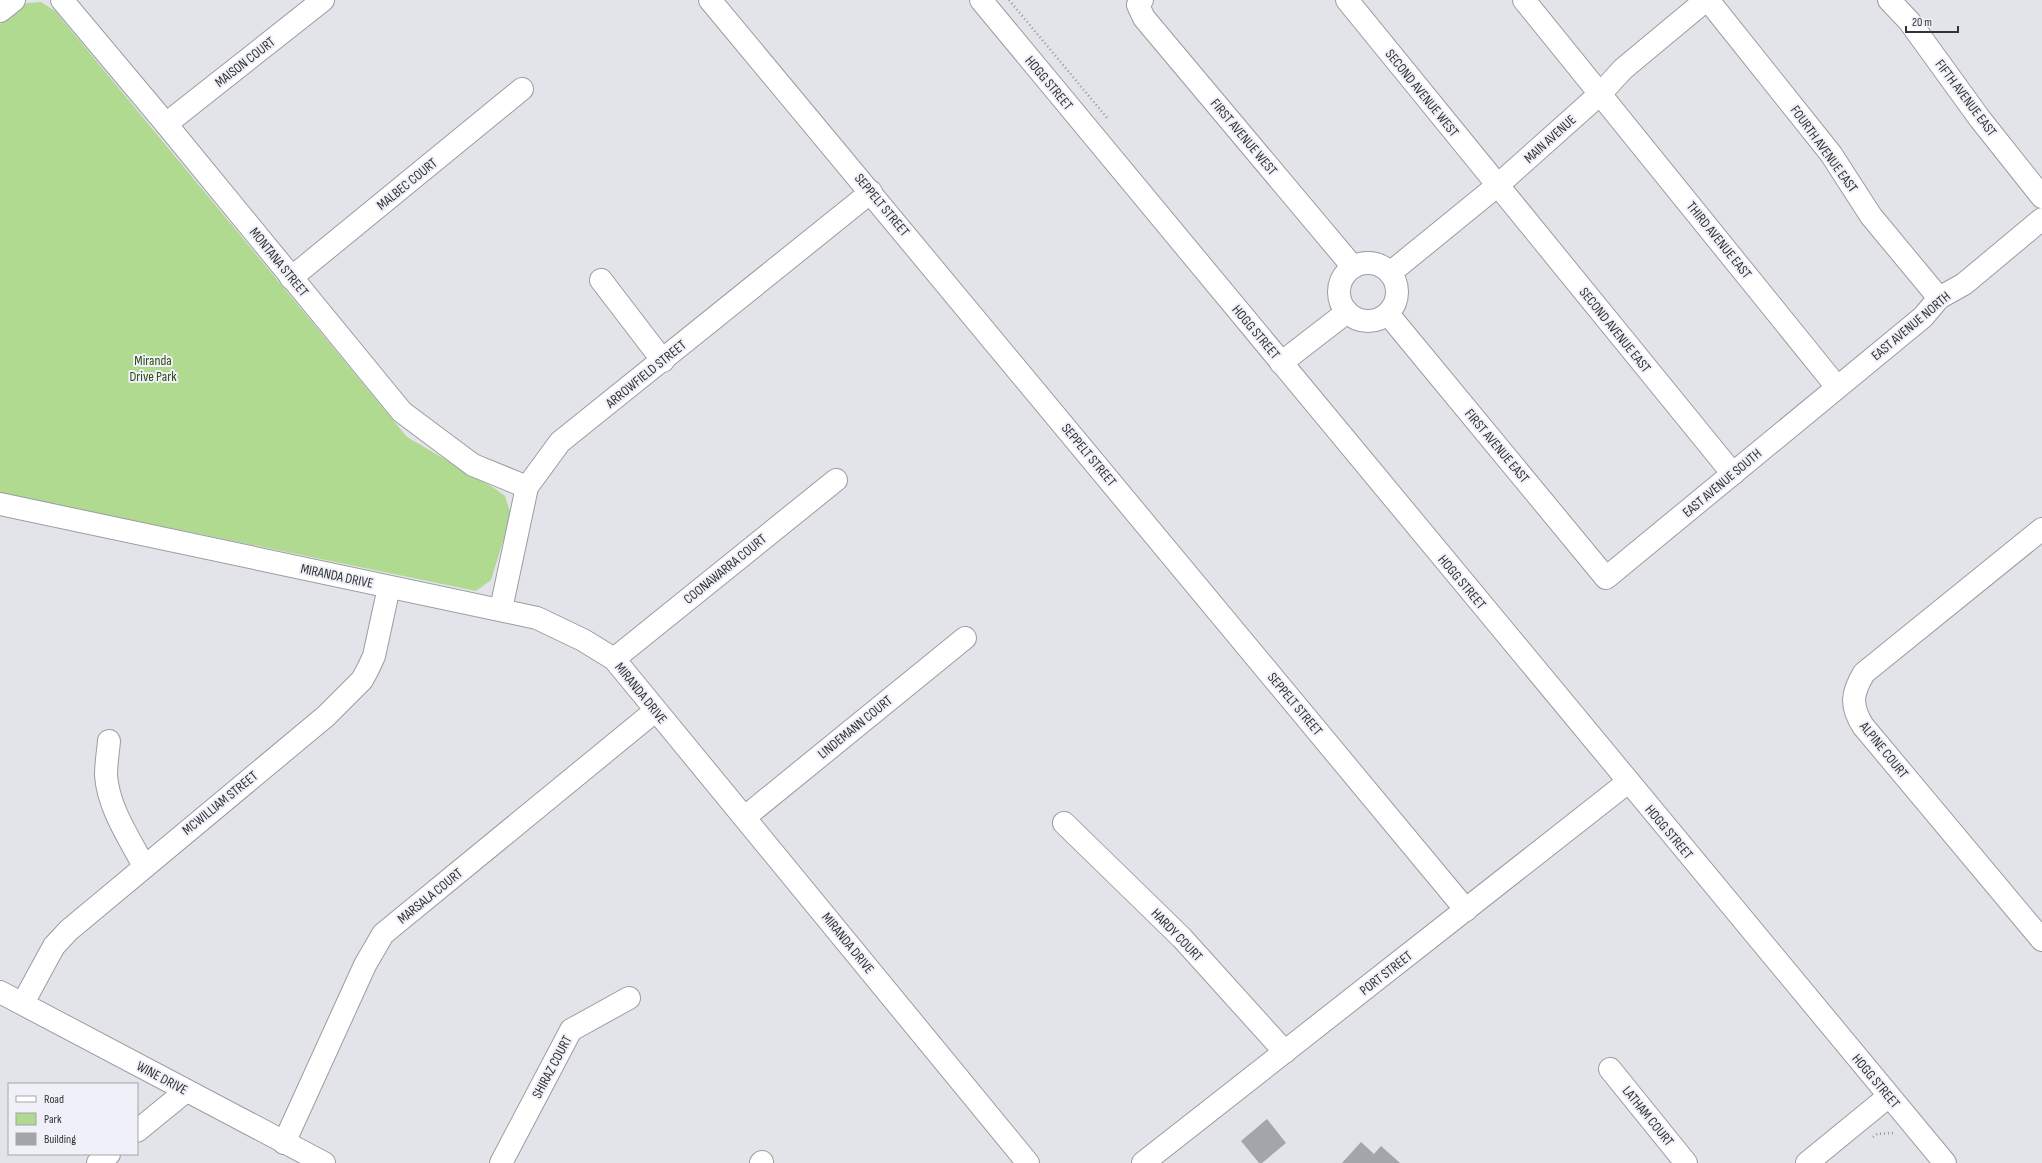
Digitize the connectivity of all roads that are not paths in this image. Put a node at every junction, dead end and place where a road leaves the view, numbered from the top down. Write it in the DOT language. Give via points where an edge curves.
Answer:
graph roads {
  1 [pos="14,0"];
  2 [pos="62,0"];
  3 [pos="323,0"];
  4 [pos="710,0"];
  5 [pos="981,0"];
  6 [pos="1347,0"];
  7 [pos="1524,0"];
  8 [pos="1707,0"];
  9 [pos="1889,0"];
  10 [pos="1140,2"];
  11 [pos="0,11"];
  12 [pos="522,89"];
  13 [pos="1601,93"];
  14 [pos="166,124"];
  15 [pos="1498,185"];
  16 [pos="871,192"];
  17 [pos="2042,197"];
  18 [pos="2042,219"];
  19 [pos="1353,268"];
  20 [pos="1390,272"];
  21 [pos="291,278"];
  22 [pos="601,280"];
  23 [pos="1939,298"];
  24 [pos="1346,312"];
  25 [pos="1388,314"];
  26 [pos="663,361"];
  27 [pos="1281,363"];
  28 [pos="1837,387"];
  29 [pos="1733,474"];
  30 [pos="836,480"];
  31 [pos="527,487"];
  32 [pos="0,504"];
  33 [pos="2042,529"];
  34 [pos="1606,578"];
  35 [pos="389,587"];
  36 [pos="501,609"];
  37 [pos="966,638"];
  38 [pos="614,659"];
  39 [pos="656,711"];
  40 [pos="109,741"];
  41 [pos="1628,782"];
  42 [pos="745,817"];
  43 [pos="1064,823"];
  44 [pos="144,866"];
  45 [pos="1466,910"];
  46 [pos="2042,940"];
  47 [pos="0,992"];
  48 [pos="629,998"];
  49 [pos="23,1003"];
  50 [pos="1285,1052"];
  51 [pos="1610,1069"];
  52 [pos="186,1091"];
  53 [pos="1889,1096"];
  54 [pos="138,1130"];
  55 [pos="284,1142"];
  56 [pos="108,1155"];
  57 [pos="98,1163"];
  58 [pos="324,1163"];
  59 [pos="501,1163"];
  60 [pos="1028,1163"];
  61 [pos="1143,1163"];
  62 [pos="1686,1163"];
  63 [pos="1807,1163"];
  64 [pos="1945,1163"];
  1 -- 11 [label="street"];
  2 -- 14 [label="street, MONTANA STREET"];
  3 -- 14 [label="street, MAISON COURT"];
  4 -- 16 [label="street, SEPPELT STREET"];
  5 -- 27 [label="street, HOGG STREET"];
  6 -- 15 [label="street, SECOND AVENUE WEST"];
  7 -- 13 [label="street, THIRD AVENUE EAST"];
  8 -- 13 [label="street, MAIN AVENUE" via="1623,70"];
  8 -- 23 [label="street, FOURTH AVENUE EAST" via="1830,154 1870,216"];
  9 -- 17 [label="street, FIFTH AVENUE EAST" via="1909,21 1980,119"];
  10 -- 19 [label="street, FIRST AVENUE WEST" via="1144,18"];
  12 -- 21 [label="street, MALBEC COURT"];
  13 -- 15 [label="street, MAIN AVENUE"];
  13 -- 28 [label="street, THIRD AVENUE EAST"];
  14 -- 21 [label="street, MONTANA STREET"];
  15 -- 20 [label="street, MAIN AVENUE"];
  15 -- 29 [label="street, SECOND AVENUE EAST"];
  16 -- 26 [label="street, ARROWFIELD STREET"];
  16 -- 45 [label="street, SEPPELT STREET"];
  18 -- 23 [label="street, EAST AVENUE NORTH" via="1964,284"];
  19 -- 20 [label="street" via="1362,264 1372,264 1382,266"];
  19 -- 24 [label="street" via="1342,280 1340,288"];
  20 -- 25 [label="street" via="1398,294"];
  21 -- 31 [label="street, MONTANA STREET" via="402,412 474,465"];
  22 -- 26 [label="street"];
  23 -- 28 [label="street, EAST AVENUE NORTH" via="1923,318"];
  24 -- 25 [label="street" via="1353,317 1371,322"];
  24 -- 27 [label="street"];
  25 -- 34 [label="street, FIRST AVENUE EAST"];
  26 -- 31 [label="street, ARROWFIELD STREET" via="560,442"];
  27 -- 41 [label="street, HOGG STREET"];
  28 -- 29 [label="street, EAST AVENUE SOUTH"];
  29 -- 34 [label="street, EAST AVENUE SOUTH"];
  30 -- 38 [label="street, COONAWARRA COURT"];
  31 -- 36 [label="street, ARROWFIELD STREET"];
  32 -- 35 [label="street, MIRANDA DRIVE"];
  33 -- 46 [label="street, ALPINE COURT" via="1864,673 1857,685 1853,701 1863,726"];
  35 -- 36 [label="street, MIRANDA DRIVE"];
  35 -- 44 [label="street, MCWILLIAM STREET" via="374,656 362,680 326,716"];
  36 -- 38 [label="street, MIRANDA DRIVE" via="537,618 584,640"];
  37 -- 42 [label="street, LINDEMANN COURT"];
  38 -- 39 [label="street, MIRANDA DRIVE"];
  39 -- 42 [label="street, MIRANDA DRIVE"];
  39 -- 55 [label="street, MARSALA COURT" via="383,934 364,965"];
  40 -- 44 [label="street" via="106,775 111,800"];
  41 -- 45 [label="street, PORT STREET"];
  41 -- 53 [label="street, HOGG STREET"];
  42 -- 60 [label="street, MIRANDA DRIVE"];
  43 -- 50 [label="street, HARDY COURT" via="1182,938"];
  44 -- 49 [label="street, MCWILLIAM STREET" via="54,946"];
  45 -- 50 [label="street, PORT STREET"];
  47 -- 49 [label="street, WINE DRIVE"];
  48 -- 59 [label="street, SHIRAZ COURT" via="571,1030"];
  49 -- 52 [label="street, WINE DRIVE"];
  50 -- 61 [label="street, PORT STREET"];
  51 -- 62 [label="street, LATHAM COURT"];
  52 -- 54 [label="street"];
  52 -- 55 [label="street, WINE DRIVE"];
  53 -- 63 [label="street"];
  53 -- 64 [label="street, HOGG STREET"];
  55 -- 58 [label="street, WINE DRIVE"];
  56 -- 57 [label="street"];
}
